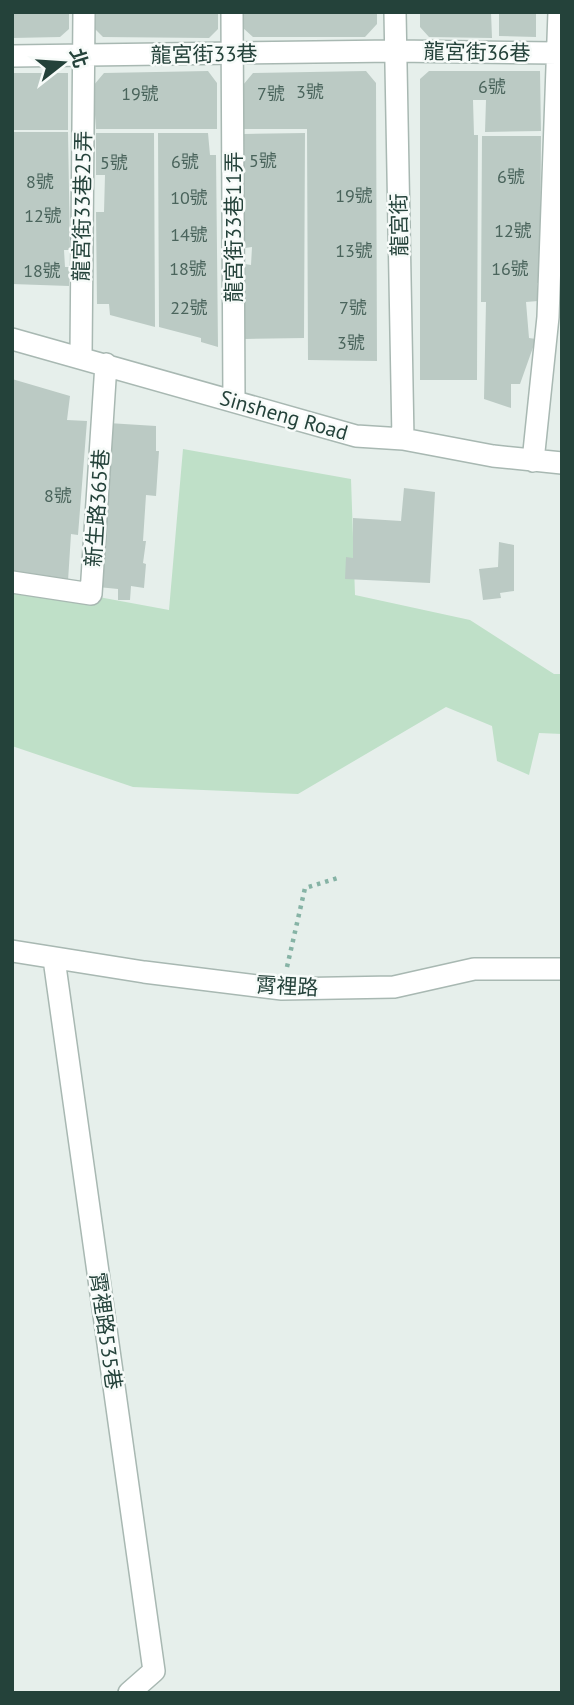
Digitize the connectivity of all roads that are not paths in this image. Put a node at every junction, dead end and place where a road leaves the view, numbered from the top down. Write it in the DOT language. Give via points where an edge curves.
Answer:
graph roads {
  1 [pos="84,12"];
  2 [pos="232,12"];
  3 [pos="396,12"];
  4 [pos="559,12"];
  5 [pos="395,51"];
  6 [pos="232,53"];
  7 [pos="558,53"];
  8 [pos="12,55"];
  9 [pos="83,55"];
  10 [pos="12,339"];
  11 [pos="81,357"];
  12 [pos="106,364"];
  13 [pos="234,401"];
  14 [pos="403,439"];
  15 [pos="533,461"];
  16 [pos="562,463"];
  17 [pos="12,582"];
  18 [pos="12,951"];
  19 [pos="54,959"];
  20 [pos="562,969"];
  21 [pos="129,1693"];
  1 -- 9 [label="street, 龍宮街33巷25弄"];
  2 -- 6 [label="street, 龍宮街33巷11弄"];
  3 -- 5 [label="street, 龍宮街"];
  4 -- 7 [label="street"];
  5 -- 6 [label="street, 龍宮街33巷"];
  5 -- 7 [label="street, 龍宮街36巷"];
  5 -- 14 [label="street, 龍宮街"];
  6 -- 9 [label="street, 龍宮街33巷"];
  6 -- 13 [label="street, 龍宮街33巷11弄"];
  7 -- 15 [label="street" via="548,317"];
  8 -- 9 [label="street, 龍宮街33巷"];
  9 -- 11 [label="street, 龍宮街33巷25弄"];
  10 -- 11 [label="street, Sinsheng Road"];
  11 -- 12 [label="street, Sinsheng Road"];
  12 -- 13 [label="street, Sinsheng Road"];
  12 -- 17 [label="street, 新生路365巷" via="91,594"];
  13 -- 14 [label="street, Sinsheng Road" via="356,436"];
  14 -- 15 [label="street, Sinsheng Road"];
  15 -- 16 [label="street, Sinsheng Road"];
  18 -- 19 [label="street, 霄裡路"];
  19 -- 20 [label="street, 霄裡路" via="282,989 394,987 474,968"];
  19 -- 21 [label="street, 霄裡路535巷" via="154,1671"];
}
